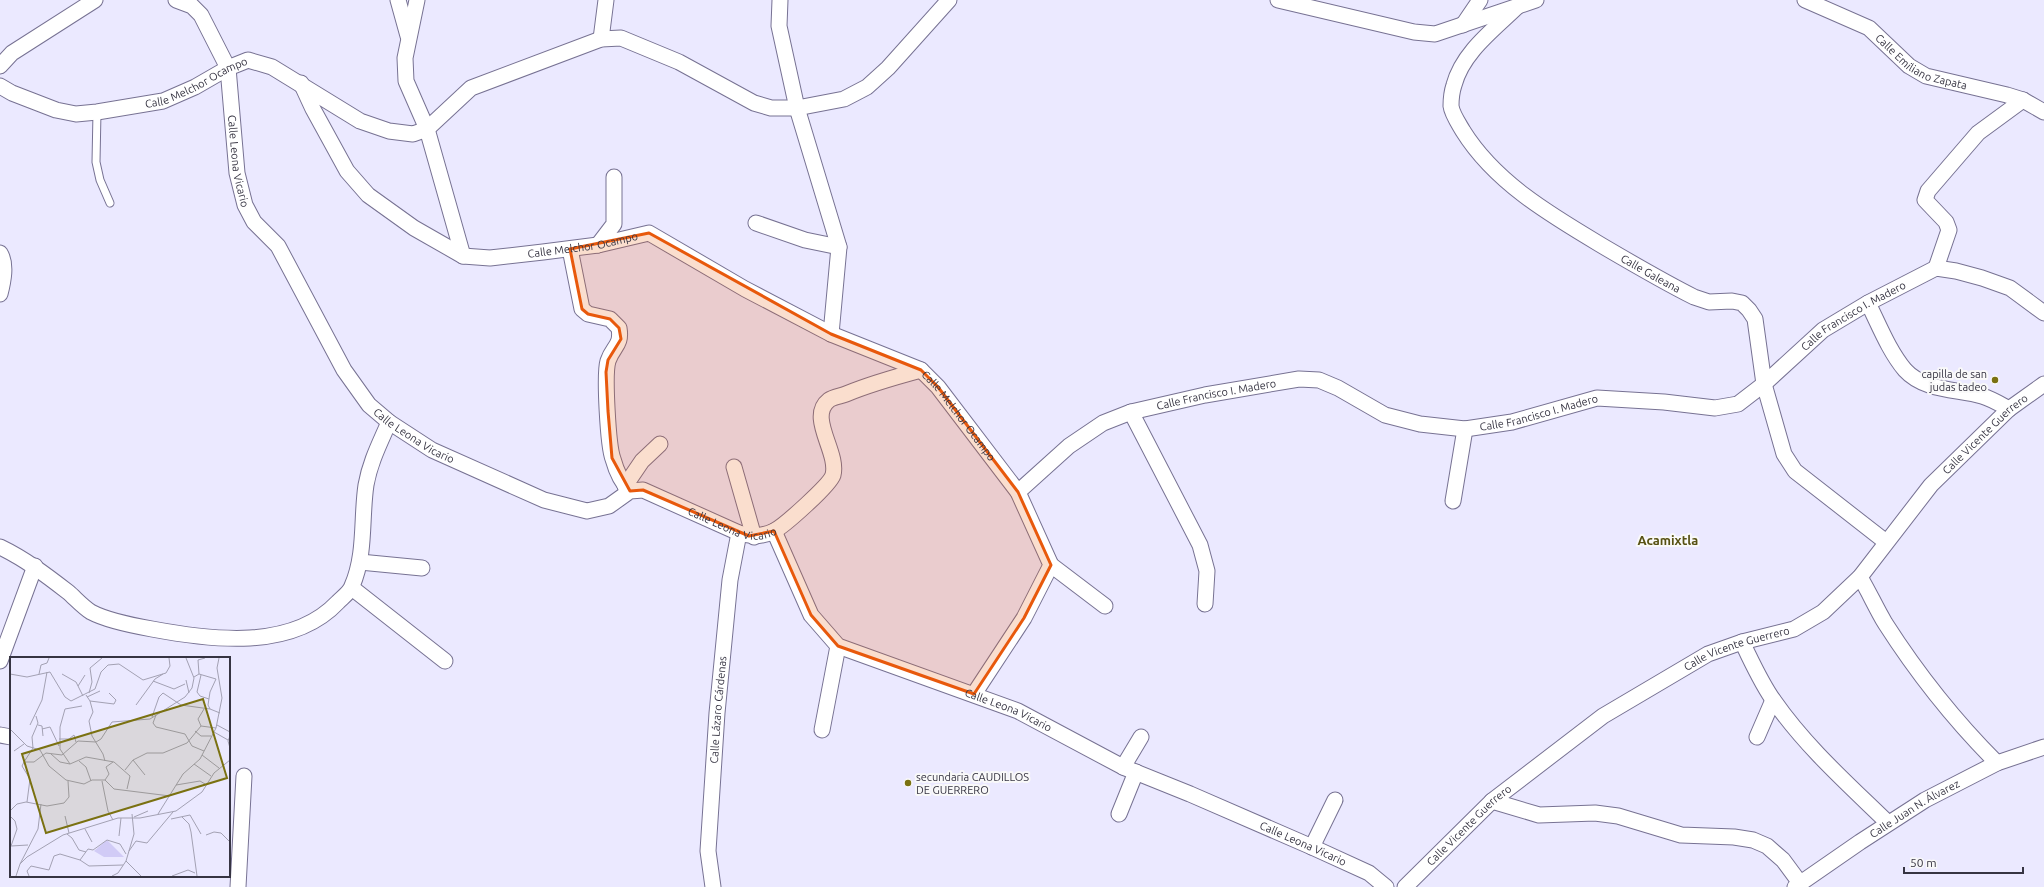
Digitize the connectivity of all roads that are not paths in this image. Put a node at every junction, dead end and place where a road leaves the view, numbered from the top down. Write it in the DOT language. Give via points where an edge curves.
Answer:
graph roads {
  1 [pos="95,0"];
  2 [pos="176,0"];
  3 [pos="398,0"];
  4 [pos="417,0"];
  5 [pos="606,0"];
  6 [pos="780,0"];
  7 [pos="949,0"];
  8 [pos="1278,0"];
  9 [pos="1480,0"];
  10 [pos="1536,0"];
  11 [pos="1805,0"];
  12 [pos="1520,4"];
  13 [pos="1463,25"];
  14 [pos="408,37"];
  15 [pos="601,39"];
  16 [pos="0,66"];
  17 [pos="228,68"];
  18 [pos="301,83"];
  19 [pos="0,86"];
  20 [pos="2023,100"];
  21 [pos="797,108"];
  22 [pos="96,112"];
  23 [pos="2044,112"];
  24 [pos="427,129"];
  25 [pos="614,177"];
  26 [pos="110,204"];
  27 [pos="756,223"];
  28 [pos="598,245"];
  29 [pos="839,247"];
  30 [pos="570,249"];
  31 [pos="0,253"];
  32 [pos="463,256"];
  33 [pos="1936,268"];
  34 [pos="0,294"];
  35 [pos="1868,303"];
  36 [pos="2044,313"];
  37 [pos="831,334"];
  38 [pos="921,370"];
  39 [pos="1764,384"];
  40 [pos="2044,384"];
  41 [pos="2009,409"];
  42 [pos="1131,412"];
  43 [pos="389,422"];
  44 [pos="1465,429"];
  45 [pos="660,444"];
  46 [pos="734,467"];
  47 [pos="627,488"];
  48 [pos="1018,492"];
  49 [pos="1453,501"];
  50 [pos="774,531"];
  51 [pos="739,533"];
  52 [pos="754,537"];
  53 [pos="1886,542"];
  54 [pos="0,547"];
  55 [pos="360,562"];
  56 [pos="1051,565"];
  57 [pos="35,566"];
  58 [pos="422,568"];
  59 [pos="1860,577"];
  60 [pos="352,588"];
  61 [pos="1205,604"];
  62 [pos="1105,606"];
  63 [pos="1742,642"];
  64 [pos="838,646"];
  65 [pos="0,661"];
  66 [pos="445,661"];
  67 [pos="974,694"];
  68 [pos="1773,700"];
  69 [pos="822,730"];
  70 [pos="0,735"];
  71 [pos="10,737"];
  72 [pos="1141,737"];
  73 [pos="1757,737"];
  74 [pos="2044,747"];
  75 [pos="1997,763"];
  76 [pos="1130,770"];
  77 [pos="244,776"];
  78 [pos="1335,800"];
  79 [pos="1492,801"];
  80 [pos="1119,814"];
  81 [pos="1888,823"];
  82 [pos="1312,847"];
  83 [pos="1797,885"];
  84 [pos="238,887"];
  85 [pos="713,887"];
  86 [pos="1386,887"];
  87 [pos="1405,887"];
  1 -- 16 [label="street" via="12,53"];
  2 -- 17 [label="street" via="192,6 201,15"];
  3 -- 14 [label="street"];
  4 -- 14 [label="street"];
  5 -- 15 [label="street"];
  6 -- 21 [label="street" via="779,26"];
  7 -- 21 [label="street" via="888,68 867,87 844,98"];
  8 -- 13 [label="street" via="1414,32 1435,34"];
  9 -- 13 [label="street"];
  10 -- 12 [label="street"];
  11 -- 20 [label="street, Calle Emiliano Zapata" via="1869,28 1909,66 1926,76"];
  12 -- 13 [label="street"];
  12 -- 39 [label="street, Calle Galeana" via="1468,56 1460,68 1453,86 1451,107 1458,124 1471,144 1498,173 1537,205 1597,243 1694,297 1709,302 1742,303 1755,319"];
  14 -- 24 [label="street" via="404,58 406,81"];
  15 -- 21 [label="street" via="621,38 679,62 754,103 771,108"];
  15 -- 24 [label="street" via="471,88"];
  17 -- 18 [label="street, Calle Melchor Ocampo" via="248,60 272,67"];
  17 -- 22 [label="street, Calle Melchor Ocampo" via="195,87 163,101"];
  17 -- 43 [label="street, Calle Leona Vicario" via="237,173 246,205 254,222 278,246 344,370 369,405"];
  18 -- 24 [label="street" via="360,121 389,131 413,134"];
  18 -- 32 [label="street, Calle Melchor Ocampo" via="348,171 368,195 414,228"];
  19 -- 22 [label="street, Calle Melchor Ocampo" via="56,110 76,114"];
  20 -- 23 [label="street, Calle Emiliano Zapata"];
  20 -- 33 [label="street" via="1978,133 1928,191 1925,200 1946,222 1949,230"];
  21 -- 29 [label="street"];
  22 -- 26 [label="lane" via="96,162"];
  24 -- 32 [label="street"];
  25 -- 28 [label="street" via="614,224"];
  27 -- 29 [label="street" via="805,240"];
  28 -- 30 [label="street, Calle Melchor Ocampo"];
  28 -- 37 [label="street, Calle Melchor Ocampo" via="649,233 744,289"];
  29 -- 37 [label="street"];
  30 -- 32 [label="street, Calle Melchor Ocampo" via="490,258"];
  30 -- 47 [label="street" via="582,309 588,314 610,320 619,328 621,339 608,360 606,372 612,458"];
  31 -- 34 [label="street" via="3,258"];
  33 -- 35 [label="street, Calle Francisco I. Madero"];
  33 -- 36 [label="street" via="1982,278 2010,288"];
  35 -- 39 [label="street, Calle Francisco I. Madero" via="1823,330"];
  35 -- 41 [label="street" via="1905,371 1927,384 1980,395"];
  37 -- 38 [label="street, Calle Melchor Ocampo"];
  38 -- 48 [label="street, Calle Melchor Ocampo" via="938,387"];
  38 -- 50 [label="street" via="874,382 828,400 821,412 822,425 834,458 833,476 823,490"];
  39 -- 44 [label="street, Calle Francisco I. Madero" via="1738,404 1715,408 1597,398 1512,422"];
  39 -- 53 [label="street, Calle Galeana" via="1784,454 1795,471"];
  40 -- 41 [label="street, Calle Vicente Guerrero"];
  41 -- 53 [label="street, Calle Vicente Guerrero" via="1931,484"];
  42 -- 44 [label="street, Calle Francisco I. Madero" via="1206,395 1299,379 1319,380 1385,415 1420,424"];
  42 -- 48 [label="street, Calle Francisco I. Madero" via="1104,424 1069,446"];
  42 -- 61 [label="street" via="1200,546 1207,570"];
  43 -- 47 [label="street, Calle Leona Vicario" via="432,450 544,500 587,511 609,506"];
  43 -- 55 [label="street" via="372,461 366,485"];
  44 -- 49 [label="street"];
  45 -- 47 [label="street" via="642,461"];
  46 -- 52 [label="street"];
  47 -- 51 [label="street, Calle Leona Vicario" via="644,490"];
  48 -- 56 [label="street, Calle Melchor Ocampo"];
  50 -- 52 [label="street, Calle Leona Vicario"];
  50 -- 64 [label="street, Calle Leona Vicario" via="811,615"];
  51 -- 52 [label="street, Calle Leona Vicario"];
  51 -- 85 [label="street, Calle Lázaro Cárdenas" via="730,580 717,721 708,851"];
  53 -- 59 [label="street, Calle Vicente Guerrero"];
  54 -- 57 [label="street"];
  55 -- 58 [label="street"];
  55 -- 60 [label="street"];
  56 -- 62 [label="street"];
  56 -- 67 [label="street" via="1024,618"];
  57 -- 60 [label="street" via="91,612 131,625 194,636 238,638 276,635 308,623 331,610"];
  57 -- 65 [label="street"];
  59 -- 63 [label="street, Calle Vicente Guerrero" via="1824,612 1794,629"];
  59 -- 75 [label="street" via="1884,622 1927,682"];
  60 -- 66 [label="street"];
  63 -- 68 [label="street"];
  63 -- 79 [label="street, Calle Vicente Guerrero" via="1708,654 1603,716"];
  64 -- 67 [label="street, Calle Leona Vicario"];
  64 -- 69 [label="street"];
  67 -- 76 [label="street, Calle Leona Vicario" via="1018,711"];
  68 -- 73 [label="street"];
  68 -- 81 [label="street" via="1816,754"];
  70 -- 71 [label="street"];
  72 -- 76 [label="street"];
  74 -- 75 [label="street, Calle Juan N. Álvarez"];
  75 -- 81 [label="street, Calle Juan N. Álvarez" via="1925,800"];
  76 -- 80 [label="street"];
  76 -- 82 [label="street, Calle Leona Vicario"];
  77 -- 84 [label="street"];
  78 -- 82 [label="street"];
  79 -- 83 [label="street" via="1539,815 1595,812 1618,816 1681,835 1753,840 1767,846 1783,860"];
  79 -- 87 [label="street, Calle Vicente Guerrero"];
  81 -- 83 [label="street, Calle Juan N. Álvarez"];
  82 -- 86 [label="street, Calle Leona Vicario" via="1369,874"];
}
